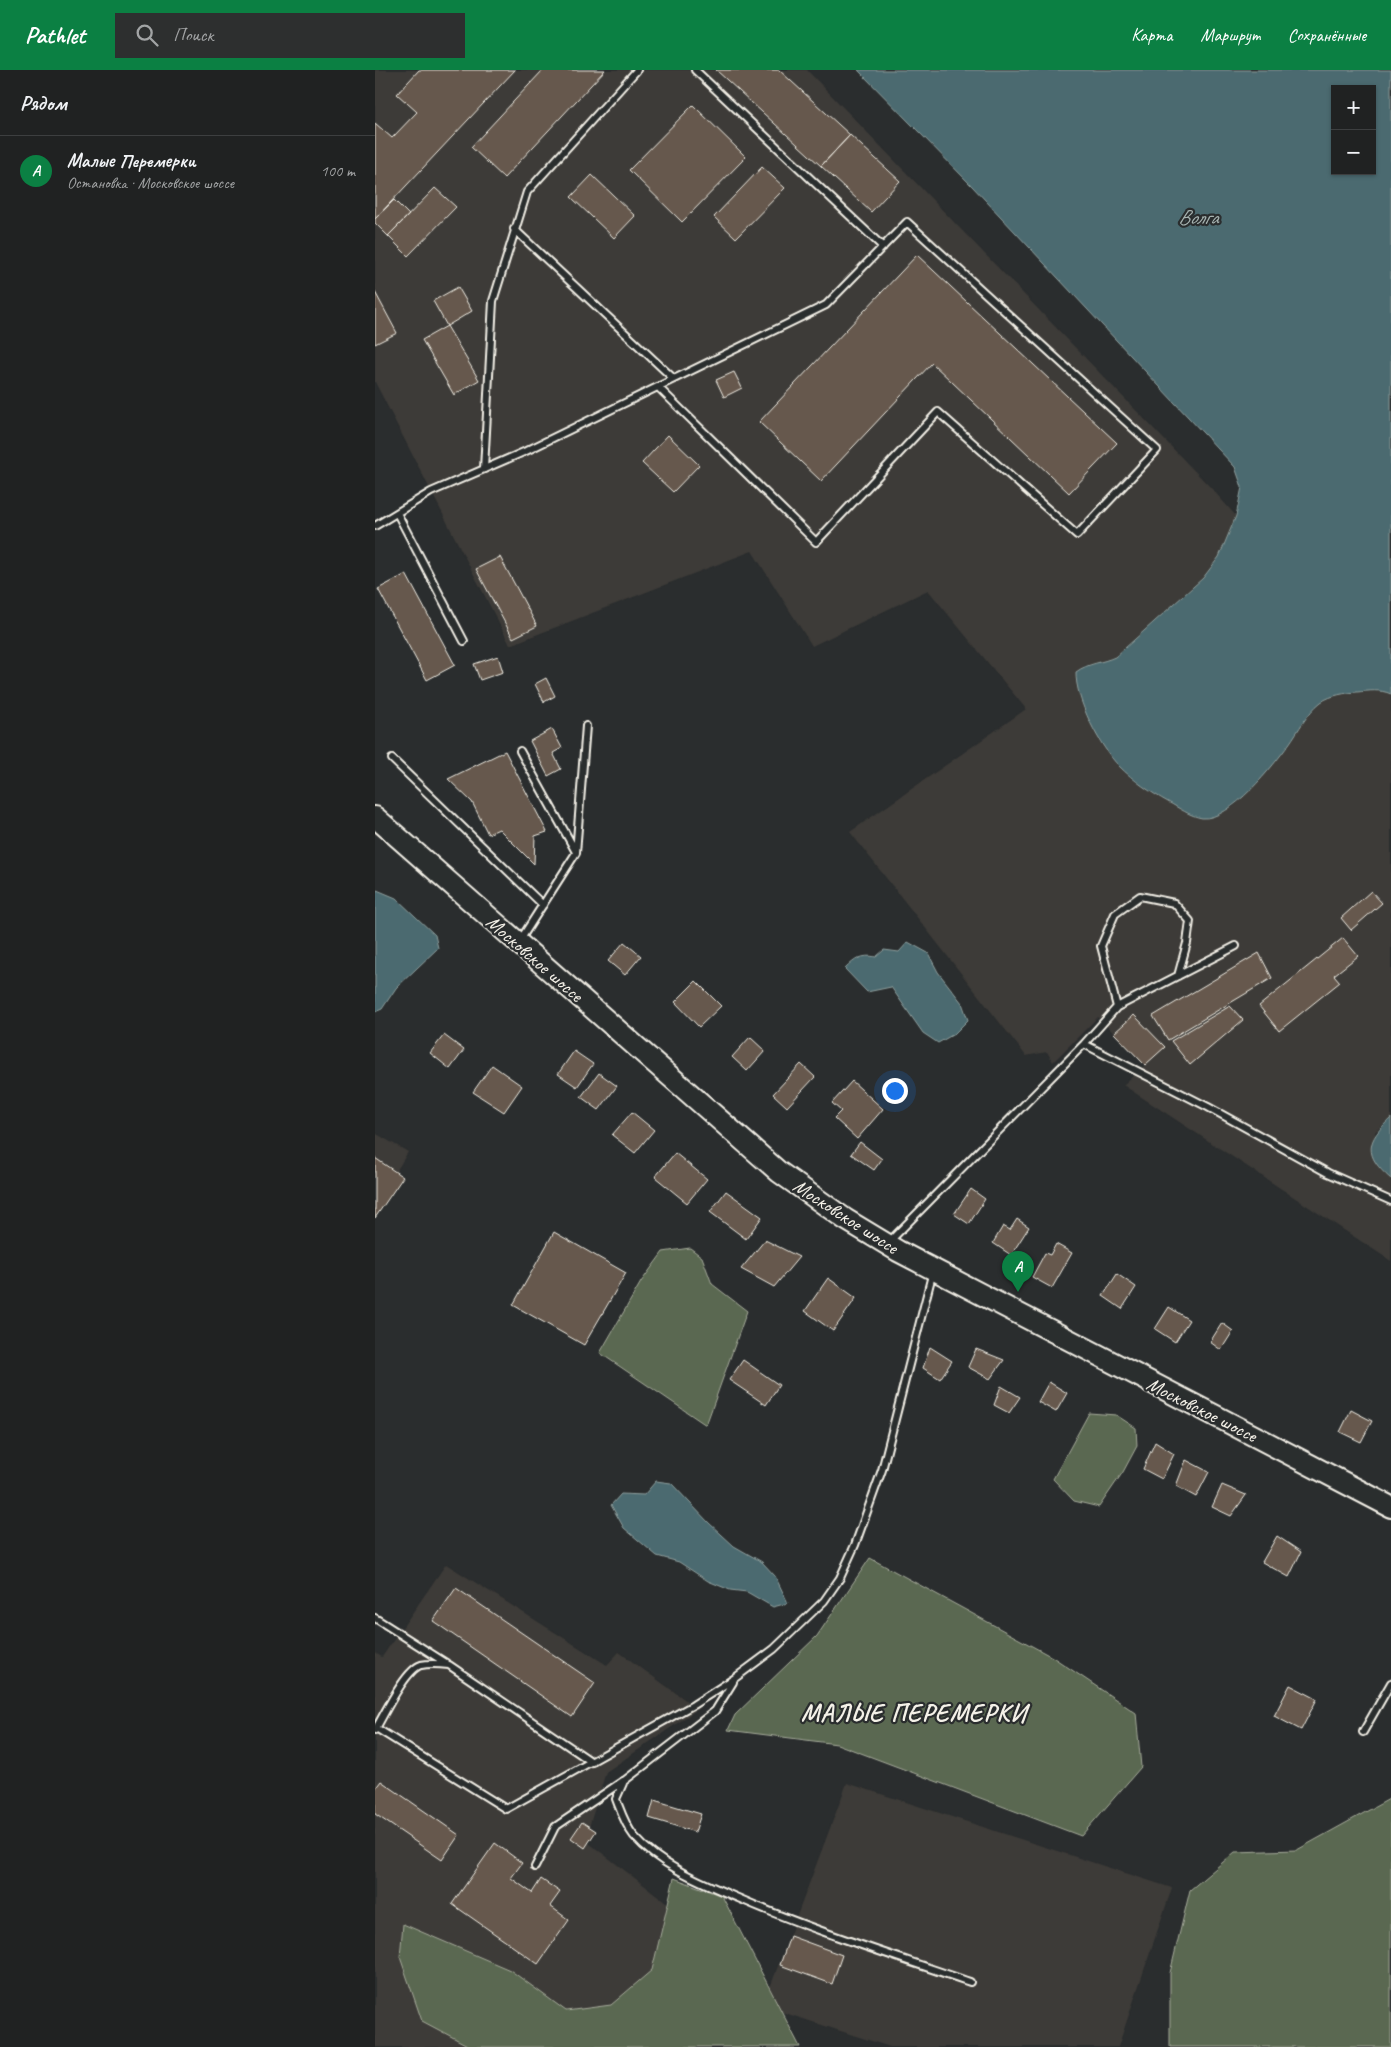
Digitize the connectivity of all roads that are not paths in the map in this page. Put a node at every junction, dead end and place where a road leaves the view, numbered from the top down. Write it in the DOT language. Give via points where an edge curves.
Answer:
graph roads {
  1 [pos="637,70"];
  2 [pos="695,70"];
  3 [pos="514,229"];
  4 [pos="883,246"];
  5 [pos="674,379"];
  6 [pos="658,387"];
  7 [pos="484,469"];
  8 [pos="397,513"];
  9 [pos="375,526"];
  10 [pos="464,640"];
  11 [pos="585,726"];
  12 [pos="521,751"];
  13 [pos="392,759"];
  14 [pos="375,817"];
  15 [pos="576,853"];
  16 [pos="543,905"];
  17 [pos="519,943"];
  18 [pos="1236,946"];
  19 [pos="1178,976"];
  20 [pos="1117,1007"];
  21 [pos="1084,1044"];
  22 [pos="1391,1202"];
  23 [pos="887,1244"];
  24 [pos="934,1270"];
  25 [pos="1391,1507"];
  26 [pos="375,1618"];
  27 [pos="449,1665"];
  28 [pos="735,1678"];
  29 [pos="1391,1683"];
  30 [pos="375,1729"];
  31 [pos="1363,1732"];
  32 [pos="591,1762"];
  33 [pos="624,1781"];
  34 [pos="535,1867"];
  35 [pos="970,1982"];
  1 -- 3 [label="lane" via="527,192"];
  2 -- 4 [label="lane"];
  3 -- 5 [label="lane"];
  3 -- 7 [label="lane" via="493,301"];
  4 -- 5 [label="lane" via="826,305"];
  4 -- 6 [label="lane" via="907,222 1157,450 1077,535 938,412 817,542"];
  5 -- 6 [label="lane"];
  6 -- 7 [label="lane"];
  7 -- 8 [label="lane" via="431,492"];
  8 -- 9 [label="lane"];
  8 -- 10 [label="lane"];
  11 -- 15 [label="lane"];
  12 -- 15 [label="lane"];
  13 -- 16 [label="lane"];
  14 -- 17 [label="main road, Московское шоссе"];
  15 -- 16 [label="lane"];
  16 -- 17 [label="lane"];
  17 -- 23 [label="main road, Московское шоссе" via="779,1172 828,1208"];
  18 -- 19 [label="lane"];
  19 -- 20 [label="lane"];
  19 -- 20 [label="lane" via="1190,921 1174,903 1141,896 1115,914 1101,946"];
  20 -- 21 [label="lane"];
  21 -- 22 [label="lane" via="1208,1106 1328,1173"];
  21 -- 23 [label="lane"];
  23 -- 24 [label="main road, Московское шоссе"];
  24 -- 25 [label="main road, Московское шоссе"];
  24 -- 28 [label="lane" via="882,1470 841,1578 824,1601 775,1649"];
  26 -- 27 [label="lane"];
  27 -- 30 [label="lane" via="419,1666 407,1676"];
  27 -- 32 [label="lane"];
  28 -- 32 [label="lane"];
  28 -- 33 [label="lane" via="715,1711"];
  29 -- 31 [label="lane"];
  30 -- 32 [label="lane" via="506,1810"];
  33 -- 34 [label="lane" via="555,1827"];
  33 -- 35 [label="lane" via="616,1799 623,1819 635,1836 681,1871 795,1922"];
}
